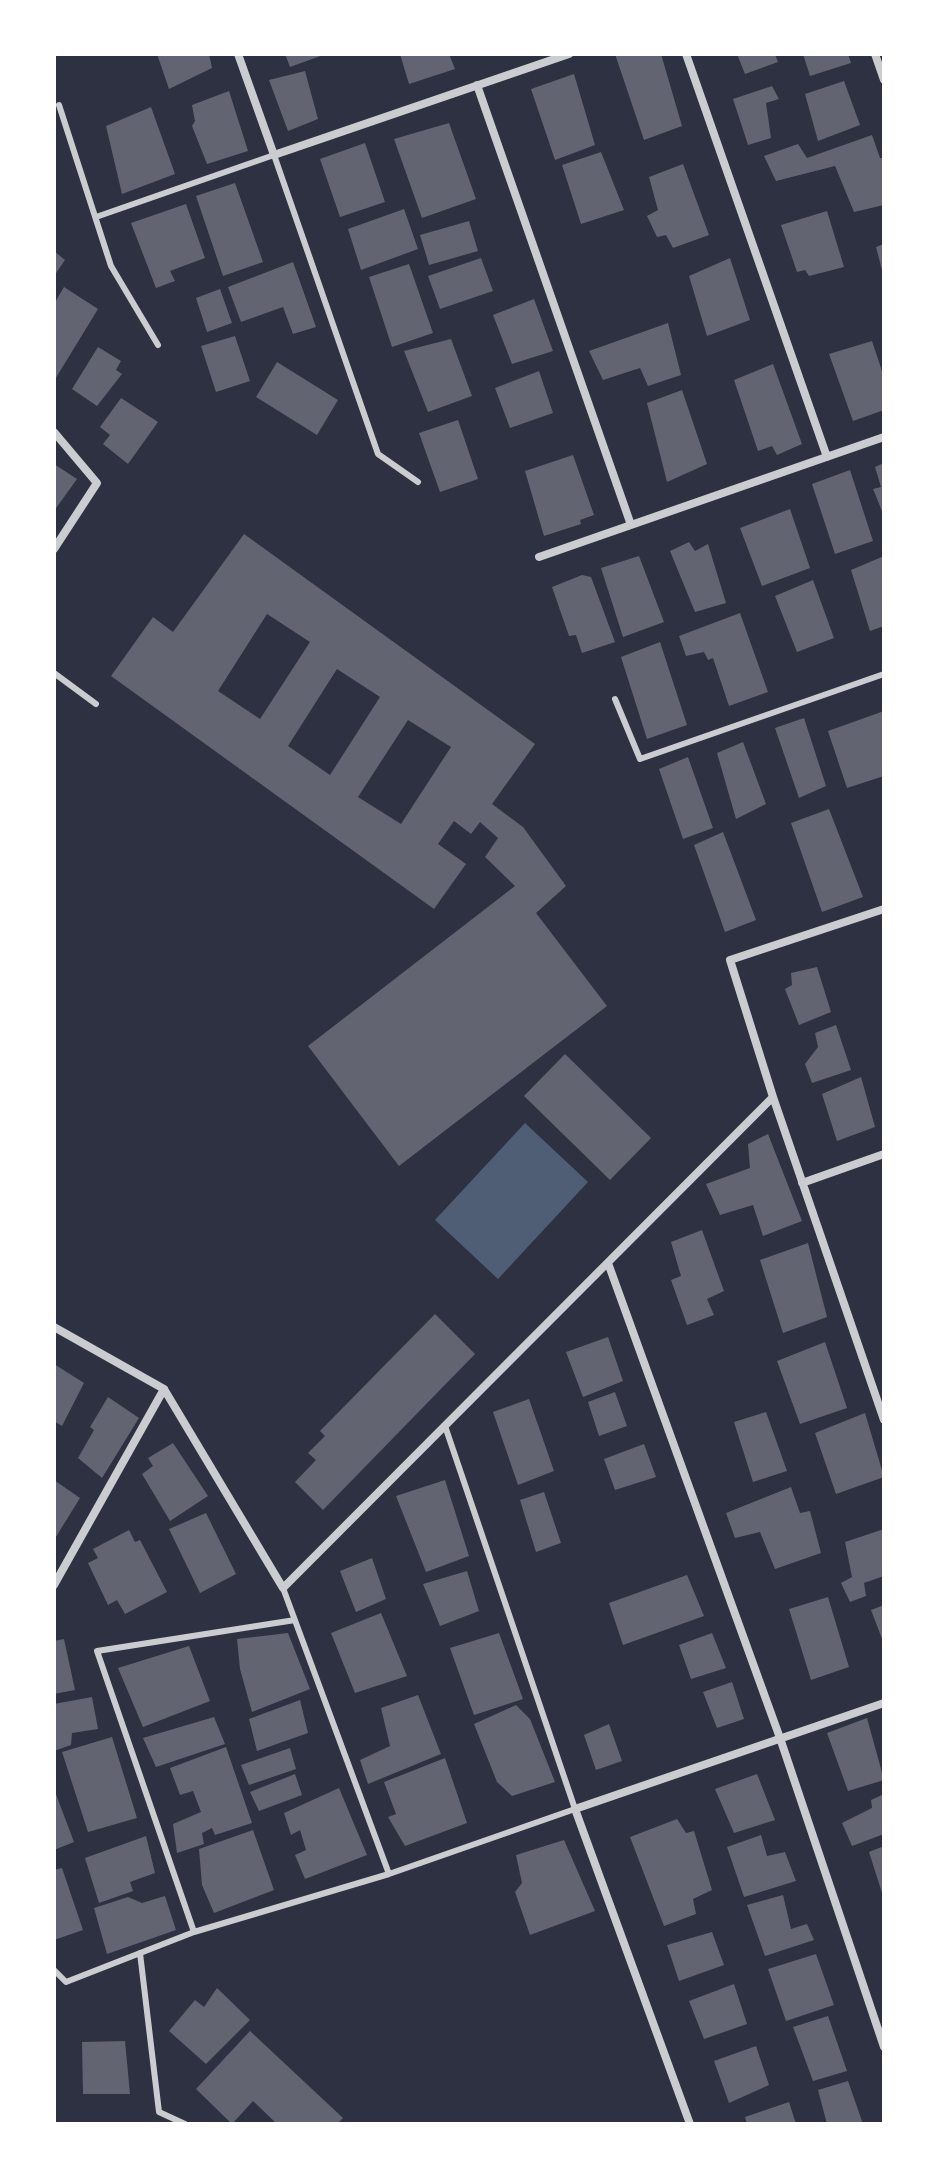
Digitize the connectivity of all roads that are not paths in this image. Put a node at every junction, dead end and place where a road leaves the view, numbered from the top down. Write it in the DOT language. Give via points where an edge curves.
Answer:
graph roads {
  1 [pos="238,54"];
  2 [pos="569,54"];
  3 [pos="686,54"];
  4 [pos="875,54"];
  5 [pos="884,80"];
  6 [pos="477,85"];
  7 [pos="59,105"];
  8 [pos="274,155"];
  9 [pos="96,217"];
  10 [pos="158,345"];
  11 [pos="54,432"];
  12 [pos="884,437"];
  13 [pos="827,457"];
  14 [pos="418,482"];
  15 [pos="631,525"];
  16 [pos="54,549"];
  17 [pos="539,557"];
  18 [pos="54,673"];
  19 [pos="884,674"];
  20 [pos="615,699"];
  21 [pos="96,704"];
  22 [pos="884,909"];
  23 [pos="773,1097"];
  24 [pos="884,1154"];
  25 [pos="802,1183"];
  26 [pos="608,1263"];
  27 [pos="54,1327"];
  28 [pos="164,1389"];
  29 [pos="884,1420"];
  30 [pos="445,1426"];
  31 [pos="54,1585"];
  32 [pos="283,1588"];
  33 [pos="295,1620"];
  34 [pos="884,1703"];
  35 [pos="780,1738"];
  36 [pos="575,1809"];
  37 [pos="389,1874"];
  38 [pos="194,1932"];
  39 [pos="140,1953"];
  40 [pos="54,1970"];
  41 [pos="884,2047"];
  42 [pos="185,2124"];
  43 [pos="690,2124"];
  1 -- 8 [label="street"];
  2 -- 6 [label="street"];
  3 -- 13 [label="street"];
  4 -- 5 [label="street"];
  6 -- 8 [label="street"];
  6 -- 15 [label="street"];
  7 -- 9 [label="lane"];
  8 -- 9 [label="lane"];
  8 -- 14 [label="lane" via="378,454"];
  9 -- 10 [label="lane" via="111,266"];
  11 -- 16 [label="street" via="97,483"];
  12 -- 13 [label="street"];
  13 -- 15 [label="street"];
  15 -- 17 [label="street"];
  18 -- 21 [label="lane"];
  19 -- 20 [label="lane" via="640,759"];
  22 -- 23 [label="street" via="730,960"];
  23 -- 25 [label="street"];
  23 -- 26 [label="street"];
  24 -- 25 [label="street"];
  25 -- 29 [label="street"];
  26 -- 30 [label="street"];
  26 -- 35 [label="street"];
  27 -- 28 [label="street"];
  28 -- 31 [label="street"];
  28 -- 32 [label="street"];
  30 -- 32 [label="street"];
  30 -- 36 [label="lane"];
  32 -- 33 [label="lane"];
  33 -- 37 [label="lane"];
  33 -- 38 [label="lane" via="97,1651"];
  34 -- 35 [label="street"];
  35 -- 36 [label="street"];
  35 -- 41 [label="street"];
  36 -- 37 [label="lane"];
  36 -- 43 [label="street"];
  37 -- 38 [label="lane"];
  38 -- 39 [label="lane"];
  39 -- 40 [label="lane" via="66,1982"];
  39 -- 42 [label="lane" via="159,2112"];
}
